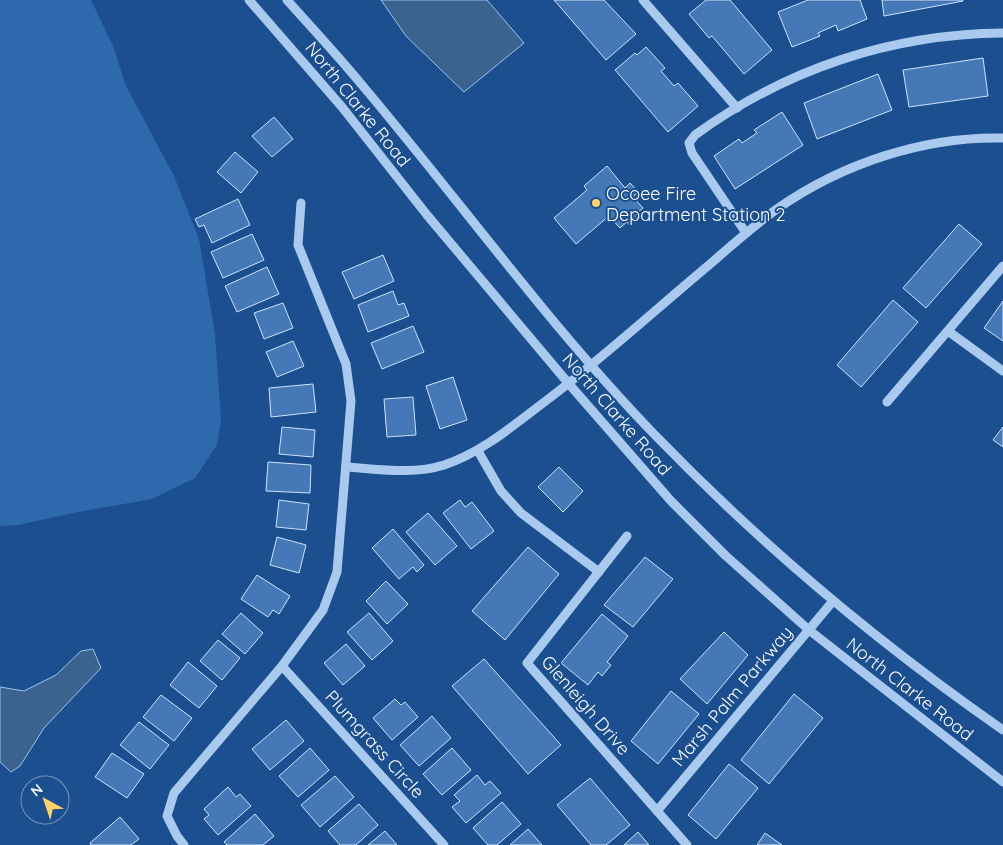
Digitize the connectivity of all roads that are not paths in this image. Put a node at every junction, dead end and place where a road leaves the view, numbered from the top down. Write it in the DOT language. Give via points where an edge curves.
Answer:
graph roads {
  1 [pos="249,0"];
  2 [pos="288,0"];
  3 [pos="643,0"];
  4 [pos="1003,33"];
  5 [pos="737,108"];
  6 [pos="1003,138"];
  7 [pos="301,203"];
  8 [pos="746,233"];
  9 [pos="1003,266"];
  10 [pos="948,331"];
  11 [pos="591,365"];
  12 [pos="1003,371"];
  13 [pos="569,384"];
  14 [pos="887,402"];
  15 [pos="478,451"];
  16 [pos="346,467"];
  17 [pos="627,536"];
  18 [pos="599,572"];
  19 [pos="833,601"];
  20 [pos="809,630"];
  21 [pos="282,666"];
  22 [pos="1003,730"];
  23 [pos="1003,782"];
  24 [pos="657,811"];
  25 [pos="184,845"];
  26 [pos="444,845"];
  27 [pos="687,845"];
  1 -- 13 [label="street, North Clarke Road" via="342,106 427,215"];
  2 -- 11 [label="street, North Clarke Road"];
  3 -- 5 [label="street"];
  4 -- 5 [label="street" via="937,36 860,53 806,72"];
  5 -- 8 [label="street" via="700,131 689,143 692,153"];
  6 -- 8 [label="street" via="942,142 871,161 811,188"];
  7 -- 16 [label="street" via="298,245 346,364 351,401"];
  8 -- 11 [label="street"];
  9 -- 10 [label="street"];
  10 -- 12 [label="street"];
  10 -- 14 [label="street"];
  11 -- 13 [label="street"];
  11 -- 19 [label="street, North Clarke Road" via="719,500"];
  13 -- 15 [label="street"];
  13 -- 20 [label="street, North Clarke Road" via="671,501 726,556"];
  15 -- 16 [label="street" via="443,466 408,471"];
  15 -- 18 [label="street" via="501,491 521,514"];
  16 -- 21 [label="street" via="337,572 323,610"];
  17 -- 18 [label="street, Glenleigh Drive"];
  18 -- 24 [label="street, Glenleigh Drive" via="527,663"];
  19 -- 20 [label="street, Marsh Palm Parkway"];
  19 -- 22 [label="street, North Clarke Road" via="939,685"];
  20 -- 23 [label="street, North Clarke Road"];
  20 -- 24 [label="street, Marsh Palm Parkway"];
  21 -- 25 [label="street" via="174,793 167,816"];
  21 -- 26 [label="street, Plumgrass Circle"];
  24 -- 27 [label="street, Glenleigh Drive"];
}
